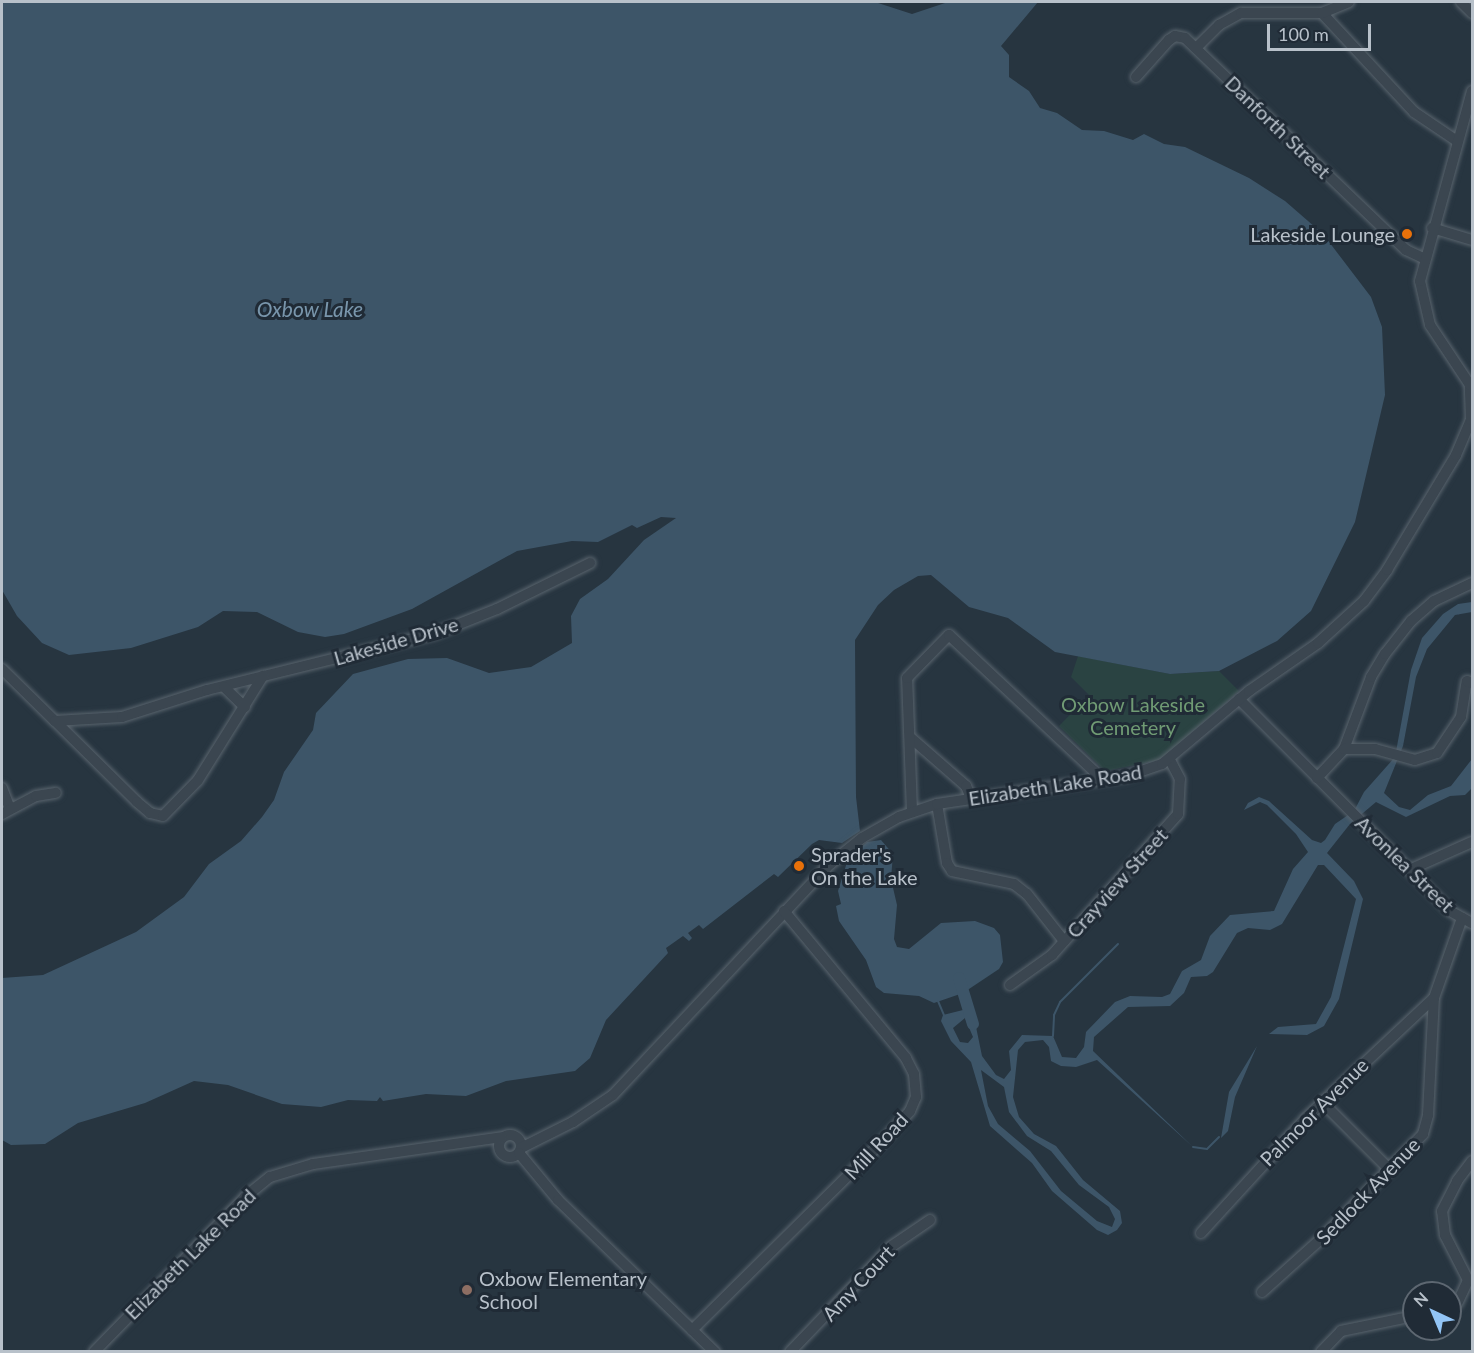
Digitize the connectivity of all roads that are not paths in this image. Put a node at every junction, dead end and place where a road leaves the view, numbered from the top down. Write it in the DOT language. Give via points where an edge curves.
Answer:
graph roads {
  1 [pos="1349,2"];
  2 [pos="1461,2"];
  3 [pos="1322,13"];
  4 [pos="1473,13"];
  5 [pos="1196,48"];
  6 [pos="1136,77"];
  7 [pos="1473,91"];
  8 [pos="1457,141"];
  9 [pos="1432,228"];
  10 [pos="1473,240"];
  11 [pos="1423,258"];
  12 [pos="1469,373"];
  13 [pos="590,562"];
  14 [pos="1473,583"];
  15 [pos="2,669"];
  16 [pos="262,676"];
  17 [pos="1473,683"];
  18 [pos="224,687"];
  19 [pos="1239,699"];
  20 [pos="245,707"];
  21 [pos="55,721"];
  22 [pos="911,738"];
  23 [pos="1344,749"];
  24 [pos="1170,760"];
  25 [pos="1317,778"];
  26 [pos="1098,780"];
  27 [pos="2,788"];
  28 [pos="56,793"];
  29 [pos="971,798"];
  30 [pos="938,804"];
  31 [pos="6,811"];
  32 [pos="912,812"];
  33 [pos="1473,842"];
  34 [pos="1409,870"];
  35 [pos="784,911"];
  36 [pos="1467,920"];
  37 [pos="1064,941"];
  38 [pos="1010,985"];
  39 [pos="1434,998"];
  40 [pos="1428,1068"];
  41 [pos="1322,1102"];
  42 [pos="574,1120"];
  43 [pos="517,1137"];
  44 [pos="532,1141"];
  45 [pos="500,1142"];
  46 [pos="520,1151"];
  47 [pos="507,1157"];
  48 [pos="1473,1161"];
  49 [pos="528,1169"];
  50 [pos="1390,1170"];
  51 [pos="558,1200"];
  52 [pos="930,1220"];
  53 [pos="1200,1233"];
  54 [pos="1262,1292"];
  55 [pos="1462,1293"];
  56 [pos="1402,1318"];
  57 [pos="692,1330"];
  58 [pos="94,1352"];
  59 [pos="715,1352"];
  60 [pos="790,1352"];
  61 [pos="1321,1352"];
  1 -- 3 [label="street"];
  2 -- 4 [label="street"];
  3 -- 5 [label="street" via="1240,13 1219,25"];
  3 -- 8 [label="street" via="1414,112"];
  5 -- 6 [label="street, Danforth Street" via="1185,38 1175,36"];
  5 -- 11 [label="street, Danforth Street" via="1406,250"];
  7 -- 8 [label="street, Elizabeth Lake Road"];
  8 -- 9 [label="street, Elizabeth Lake Road"];
  9 -- 10 [label="street"];
  9 -- 11 [label="street, Elizabeth Lake Road"];
  11 -- 12 [label="street, Elizabeth Lake Road" via="1420,281 1424,310"];
  12 -- 19 [label="street, Elizabeth Lake Road" via="1472,398 1468,431 1382,578 1332,631"];
  13 -- 16 [label="street, Lakeside Drive" via="497,609 434,634"];
  14 -- 23 [label="street" via="1434,601 1385,654 1371,677"];
  15 -- 21 [label="street"];
  16 -- 18 [label="street, Lakeside Drive"];
  16 -- 20 [label="street"];
  17 -- 23 [label="street" via="1467,681 1461,717 1437,753 1415,760 1375,749"];
  18 -- 20 [label="street"];
  18 -- 21 [label="street, Lakeside Drive" via="122,717"];
  19 -- 24 [label="street, Elizabeth Lake Road"];
  19 -- 25 [label="street, Avonlea Street"];
  20 -- 21 [label="street" via="198,780 163,816 150,813 137,802"];
  22 -- 26 [label="street" via="909,675 949,635 1085,763"];
  22 -- 29 [label="street" via="966,786"];
  22 -- 32 [label="street"];
  23 -- 25 [label="street"];
  24 -- 26 [label="street, Elizabeth Lake Road" via="1150,770"];
  24 -- 37 [label="street, Crayview Street" via="1180,779 1178,814"];
  25 -- 34 [label="street, Avonlea Street"];
  26 -- 29 [label="street, Elizabeth Lake Road"];
  27 -- 31 [label="street"];
  28 -- 31 [label="street" via="36,796"];
  29 -- 30 [label="street, Elizabeth Lake Road"];
  30 -- 32 [label="street, Elizabeth Lake Road"];
  30 -- 37 [label="street" via="952,872 1014,884 1028,894"];
  32 -- 35 [label="street, Elizabeth Lake Road" via="849,846"];
  33 -- 34 [label="street"];
  34 -- 36 [label="street, Avonlea Street" via="1450,912"];
  35 -- 42 [label="street, Elizabeth Lake Road" via="612,1095"];
  35 -- 57 [label="street, Mill Road" via="906,1058 914,1074 916,1097 910,1111 882,1142"];
  36 -- 39 [label="street, Avonlea Street"];
  37 -- 38 [label="street, Crayview Street" via="1052,955"];
  39 -- 40 [label="street, Avonlea Street"];
  39 -- 41 [label="street, Palmoor Avenue"];
  40 -- 50 [label="street, Sedlock Avenue" via="1423,1134"];
  41 -- 50 [label="street"];
  41 -- 53 [label="street, Palmoor Avenue"];
  42 -- 43 [label="street, Elizabeth Lake Road"];
  42 -- 44 [label="street, Elizabeth Lake Road"];
  43 -- 45 [label="street, Elizabeth Lake Road"];
  43 -- 46 [label="street"];
  44 -- 46 [label="street, Elizabeth Lake Road"];
  44 -- 49 [label="street"];
  45 -- 47 [label="street"];
  45 -- 58 [label="street, Elizabeth Lake Road" via="436,1146 313,1164 270,1178 245,1197"];
  46 -- 47 [label="street, Elizabeth Lake Road"];
  46 -- 49 [label="street"];
  47 -- 51 [label="street"];
  48 -- 55 [label="street" via="1442,1210 1445,1235 1468,1280"];
  49 -- 51 [label="street"];
  50 -- 54 [label="street, Sedlock Avenue"];
  51 -- 57 [label="street"];
  52 -- 60 [label="street, Amy Court" via="898,1240"];
  56 -- 61 [label="street" via="1341,1330"];
  57 -- 59 [label="street"];
}
